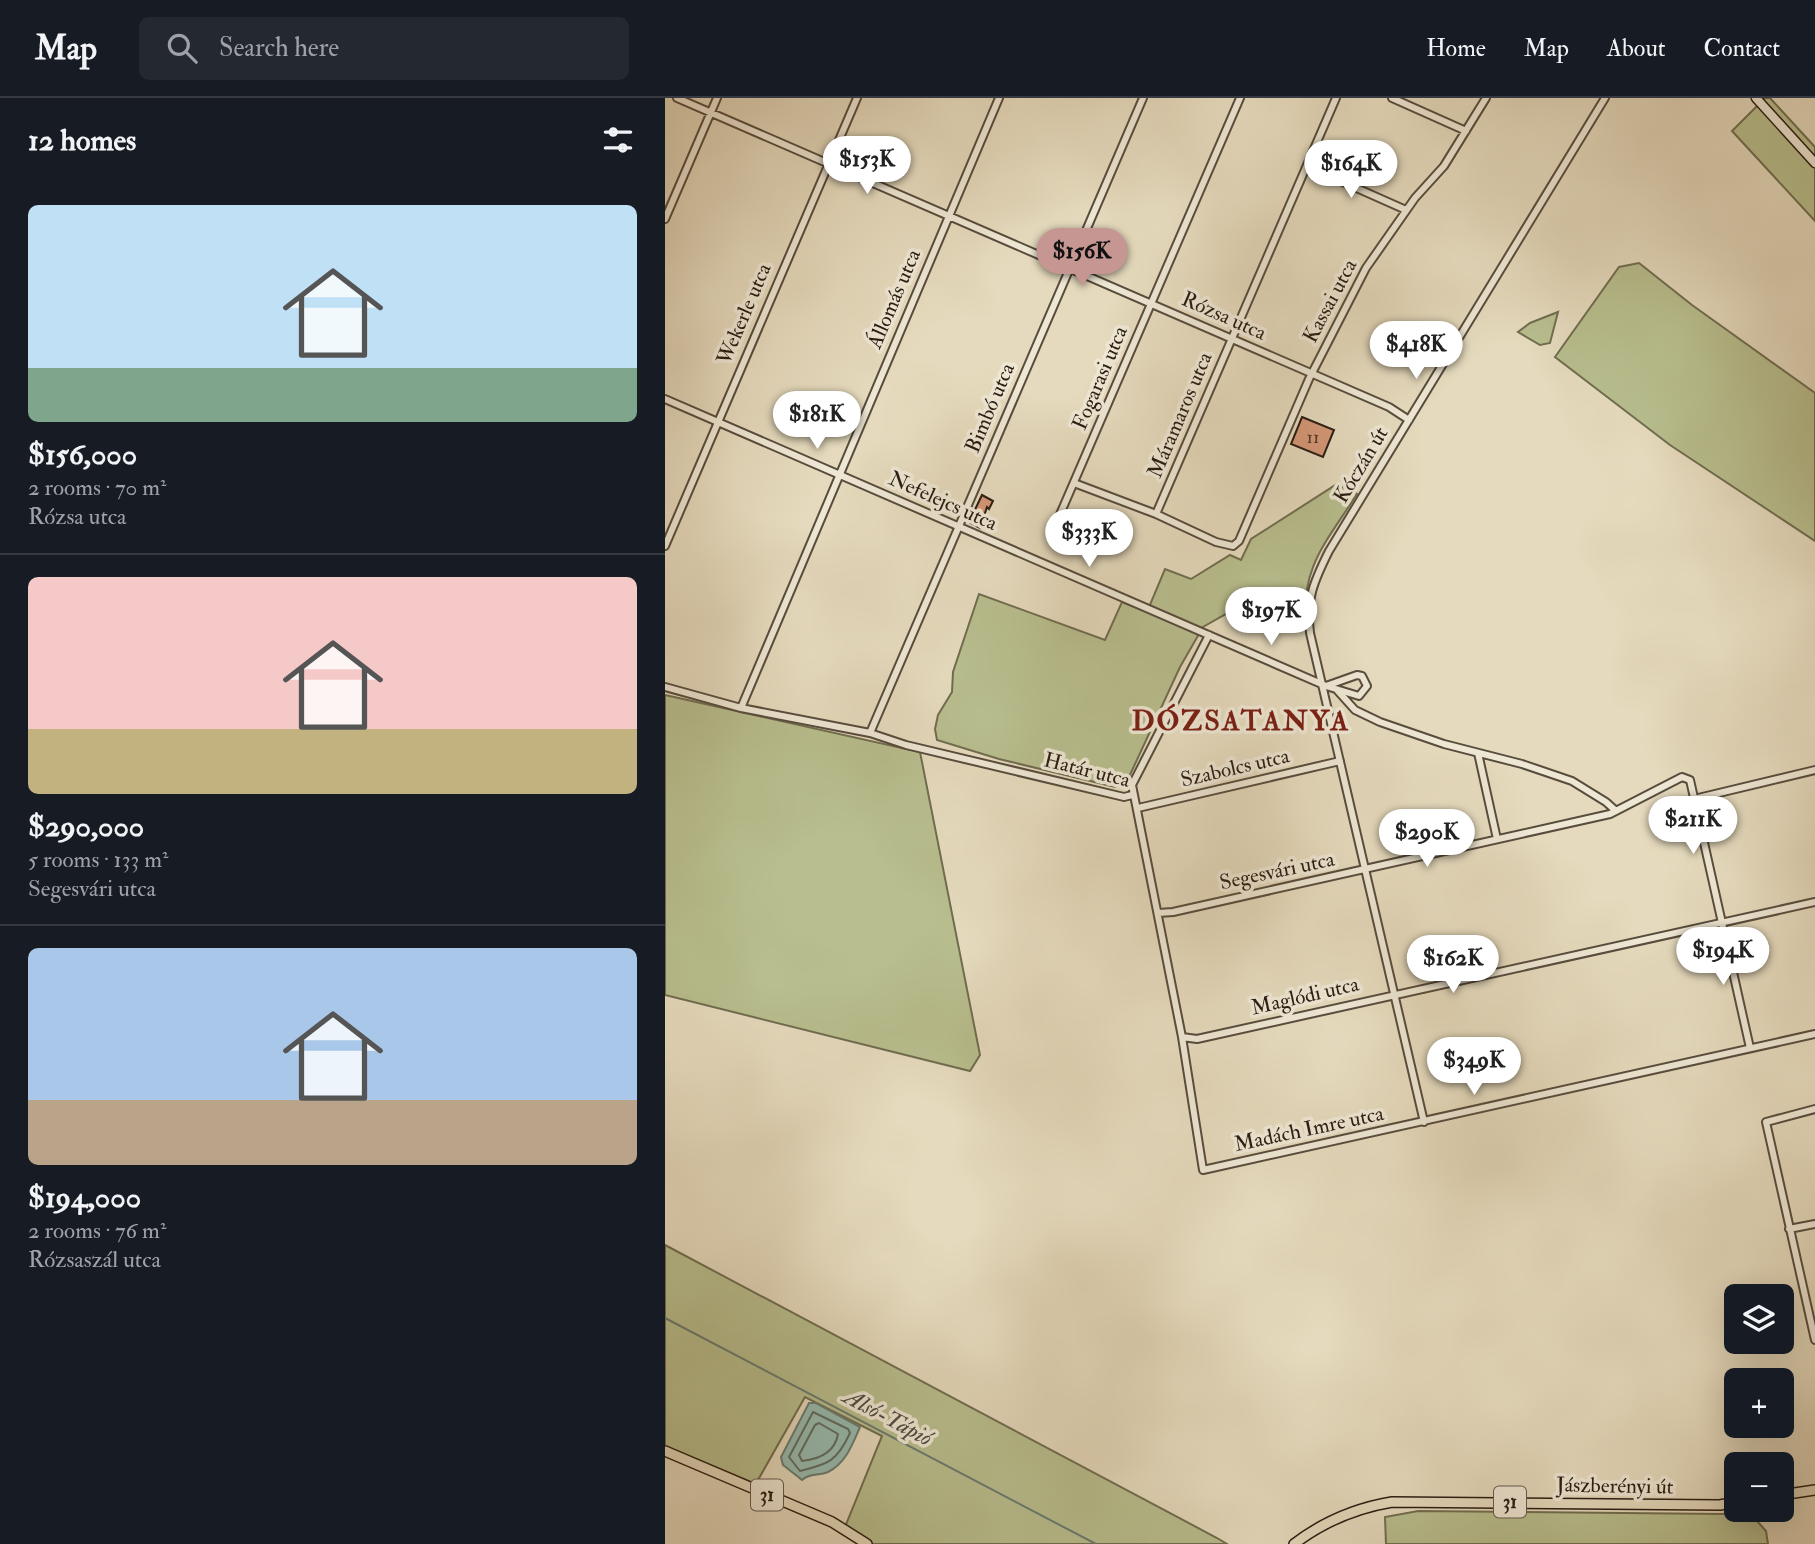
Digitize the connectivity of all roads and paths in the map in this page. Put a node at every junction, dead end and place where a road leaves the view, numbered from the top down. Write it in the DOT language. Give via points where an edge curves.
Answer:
graph roads {
  1 [pos="677,98"];
  2 [pos="717,98"];
  3 [pos="857,98"];
  4 [pos="999,98"];
  5 [pos="1143,98"];
  6 [pos="1240,98"];
  7 [pos="1336,98"];
  8 [pos="1392,98"];
  9 [pos="1486,98"];
  10 [pos="1605,98"];
  11 [pos="1756,98"];
  12 [pos="710,113"];
  13 [pos="1466,131"];
  14 [pos="1815,163"];
  15 [pos="828,165"];
  16 [pos="1307,166"];
  17 [pos="1406,210"];
  18 [pos="949,215"];
  19 [pos="665,219"];
  20 [pos="1069,267"];
  21 [pos="1151,303"];
  22 [pos="1231,339"];
  23 [pos="1312,374"];
  24 [pos="665,399"];
  25 [pos="1409,420"];
  26 [pos="716,421"];
  27 [pos="838,475"];
  28 [pos="1074,484"];
  29 [pos="1156,514"];
  30 [pos="1058,519"];
  31 [pos="958,527"];
  32 [pos="665,545"];
  33 [pos="1209,635"];
  34 [pos="1324,685"];
  35 [pos="665,687"];
  36 [pos="1334,689"];
  37 [pos="741,708"];
  38 [pos="870,733"];
  39 [pos="1478,753"];
  40 [pos="1340,761"];
  41 [pos="1815,770"];
  42 [pos="1132,795"];
  43 [pos="1694,799"];
  44 [pos="1138,808"];
  45 [pos="1616,811"];
  46 [pos="1497,839"];
  47 [pos="1366,870"];
  48 [pos="1815,902"];
  49 [pos="1158,913"];
  50 [pos="1722,921"];
  51 [pos="1392,994"];
  52 [pos="1815,1034"];
  53 [pos="1182,1037"];
  54 [pos="1750,1048"];
  55 [pos="1815,1109"];
  56 [pos="1424,1122"];
  57 [pos="1203,1170"];
  58 [pos="1815,1224"];
  59 [pos="1789,1230"];
  60 [pos="1815,1338"];
  61 [pos="665,1451"];
  62 [pos="1815,1490"];
  63 [pos="1794,1493"];
  64 [pos="1724,1504"];
  65 [pos="867,1544"];
  66 [pos="1294,1544"];
  1 -- 12 [label="street, Rózsa utca"];
  2 -- 12 [label="street"];
  3 -- 15 [label="street, Wekerle utca"];
  4 -- 18 [label="street, Állomás utca"];
  5 -- 20 [label="street, Bimbó utca"];
  6 -- 21 [label="street, Fogarasi utca"];
  7 -- 16 [label="street, Máramaros utca"];
  8 -- 13 [label="street"];
  9 -- 13 [label="street, Kassai utca"];
  10 -- 25 [label="street, Kóczán út"];
  11 -- 14 [label="main road"];
  12 -- 15 [label="street, Rózsa utca"];
  12 -- 19 [label="street"];
  13 -- 17 [label="street, Kassai utca" via="1444,166"];
  15 -- 18 [label="street, Rózsa utca"];
  15 -- 26 [label="street, Wekerle utca"];
  16 -- 17 [label="street"];
  16 -- 22 [label="street, Máramaros utca"];
  17 -- 23 [label="street, Kassai utca" via="1366,268"];
  18 -- 20 [label="street, Rózsa utca"];
  18 -- 27 [label="street, Állomás utca"];
  20 -- 21 [label="street, Rózsa utca"];
  20 -- 31 [label="street, Bimbó utca"];
  21 -- 22 [label="street, Rózsa utca"];
  21 -- 28 [label="street, Fogarasi utca"];
  22 -- 23 [label="street, Rózsa utca"];
  22 -- 29 [label="street, Máramaros utca"];
  23 -- 25 [label="street, Rózsa utca"];
  23 -- 29 [label="street, Kassai utca" via="1239,541 1226,546"];
  24 -- 26 [label="street, Nefelejcs utca"];
  25 -- 34 [label="street, Kóczán út" via="1313,584 1309,624"];
  26 -- 27 [label="street, Nefelejcs utca"];
  26 -- 32 [label="street, Wekerle utca"];
  27 -- 31 [label="street, Nefelejcs utca"];
  27 -- 37 [label="street, Állomás utca"];
  28 -- 29 [label="street"];
  28 -- 30 [label="street, Fogarasi utca"];
  31 -- 33 [label="street, Nefelejcs utca"];
  31 -- 38 [label="street, Bimbó utca"];
  33 -- 34 [label="street, Nefelejcs utca"];
  33 -- 42 [label="street" via="1132,785"];
  34 -- 36 [label="street, Nefelejcs utca"];
  34 -- 36 [label="street" via="1357,675 1367,686 1359,696"];
  34 -- 40 [label="street, Kóczán út"];
  35 -- 37 [label="street, Határ utca"];
  36 -- 39 [label="street" via="1355,710 1380,722"];
  37 -- 38 [label="street, Határ utca"];
  38 -- 42 [label="street, Határ utca" via="1059,782"];
  39 -- 45 [label="street" via="1572,781"];
  39 -- 46 [label="street"];
  40 -- 44 [label="street, Szabolcs utca"];
  40 -- 47 [label="street, Kóczán út"];
  41 -- 43 [label="street"];
  42 -- 44 [label="street, Határ utca"];
  43 -- 45 [label="street, Segesvári utca" via="1690,780 1682,777"];
  43 -- 50 [label="street"];
  44 -- 49 [label="street, Határ utca"];
  45 -- 46 [label="street, Segesvári utca"];
  46 -- 47 [label="street, Segesvári utca"];
  47 -- 49 [label="street, Segesvári utca"];
  47 -- 51 [label="street, Kóczán út"];
  48 -- 50 [label="street, Maglódi utca"];
  49 -- 53 [label="street, Határ utca"];
  50 -- 51 [label="street, Maglódi utca"];
  50 -- 54 [label="street"];
  51 -- 53 [label="street, Maglódi utca" via="1197,1038"];
  51 -- 56 [label="street, Kóczán út"];
  52 -- 54 [label="street, Madách Imre utca"];
  53 -- 57 [label="street, Határ utca"];
  54 -- 56 [label="street, Madách Imre utca"];
  55 -- 59 [label="street" via="1766,1122"];
  56 -- 57 [label="street, Madách Imre utca"];
  58 -- 59 [label="street"];
  59 -- 60 [label="street"];
  61 -- 65 [label="main road, 31" via="832,1522"];
  62 -- 63 [label="main road"];
  64 -- 66 [label="main road, Jászberényi út / 31" via="1392,1502 1350,1512"];
}
